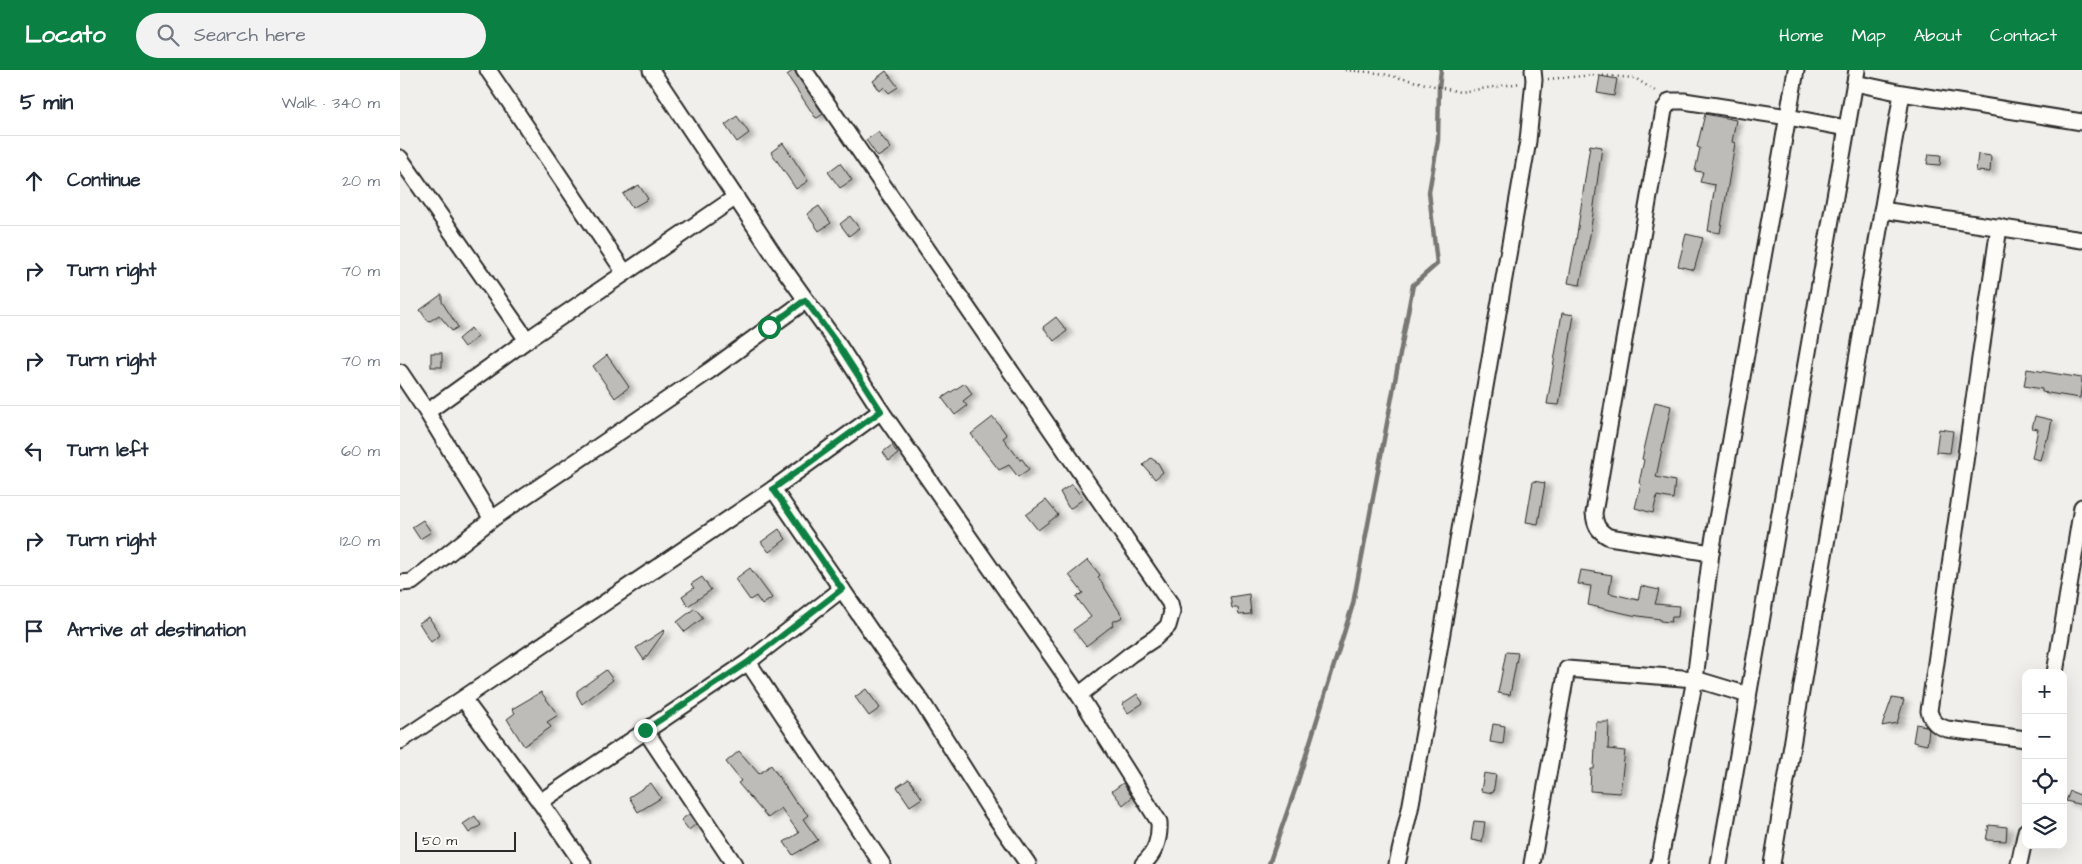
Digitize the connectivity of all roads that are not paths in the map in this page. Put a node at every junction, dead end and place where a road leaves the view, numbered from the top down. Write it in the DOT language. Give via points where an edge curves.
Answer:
graph roads {
  1 [pos="488,70"];
  2 [pos="651,70"];
  3 [pos="804,70"];
  4 [pos="1796,70"];
  5 [pos="1534,75"];
  6 [pos="1856,77"];
  7 [pos="1902,93"];
  8 [pos="1788,117"];
  9 [pos="2082,122"];
  10 [pos="1846,128"];
  11 [pos="400,158"];
  12 [pos="736,197"];
  13 [pos="1882,210"];
  14 [pos="1999,227"];
  15 [pos="2082,240"];
  16 [pos="625,273"];
  17 [pos="805,300"];
  18 [pos="527,340"];
  19 [pos="400,372"];
  20 [pos="881,411"];
  21 [pos="427,412"];
  22 [pos="773,489"];
  23 [pos="2082,507"];
  24 [pos="492,519"];
  25 [pos="1710,553"];
  26 [pos="400,584"];
  27 [pos="842,589"];
  28 [pos="748,662"];
  29 [pos="2056,669"];
  30 [pos="1695,679"];
  31 [pos="1078,695"];
  32 [pos="1748,695"];
  33 [pos="464,700"];
  34 [pos="645,730"];
  35 [pos="2022,738"];
  36 [pos="400,741"];
  37 [pos="540,802"];
  38 [pos="2022,849"];
  39 [pos="583,864"];
  40 [pos="734,864"];
  41 [pos="882,864"];
  42 [pos="1028,864"];
  43 [pos="1143,864"];
  44 [pos="1397,864"];
  45 [pos="1532,864"];
  46 [pos="1659,864"];
  47 [pos="1721,864"];
  48 [pos="1772,864"];
  49 [pos="2019,864"];
  1 -- 16 [label="street"];
  2 -- 12 [label="street"];
  3 -- 31 [label="street" via="1170,603 1172,612 1168,626"];
  4 -- 8 [label="street"];
  5 -- 44 [label="street" via="1528,141 1486,386 1410,809"];
  6 -- 7 [label="street"];
  6 -- 10 [label="street"];
  7 -- 9 [label="street"];
  7 -- 13 [label="street"];
  8 -- 10 [label="street"];
  8 -- 25 [label="street"];
  8 -- 25 [label="street" via="1670,101 1662,120 1595,503 1595,524 1609,537"];
  10 -- 32 [label="street"];
  11 -- 18 [label="street"];
  12 -- 16 [label="street"];
  12 -- 17 [label="street"];
  13 -- 14 [label="street"];
  13 -- 48 [label="street"];
  14 -- 15 [label="street"];
  14 -- 35 [label="street" via="1929,711 1938,726 1948,729"];
  16 -- 18 [label="street"];
  17 -- 20 [label="street"];
  17 -- 24 [label="street" via="709,371"];
  18 -- 21 [label="street"];
  19 -- 21 [label="street"];
  20 -- 22 [label="street"];
  20 -- 31 [label="street"];
  21 -- 24 [label="street"];
  22 -- 27 [label="street"];
  22 -- 33 [label="street"];
  23 -- 29 [label="street"];
  24 -- 26 [label="street" via="412,582"];
  25 -- 30 [label="street"];
  27 -- 28 [label="street"];
  27 -- 42 [label="street" via="922,702"];
  28 -- 34 [label="street"];
  28 -- 41 [label="street"];
  30 -- 32 [label="street"];
  30 -- 45 [label="street" via="1567,669"];
  30 -- 46 [label="street"];
  31 -- 43 [label="street" via="1159,822 1156,849"];
  32 -- 47 [label="street"];
  33 -- 36 [label="street"];
  33 -- 37 [label="street"];
  34 -- 37 [label="street"];
  34 -- 40 [label="street"];
  37 -- 39 [label="street"];
  38 -- 49 [label="street"];
}
